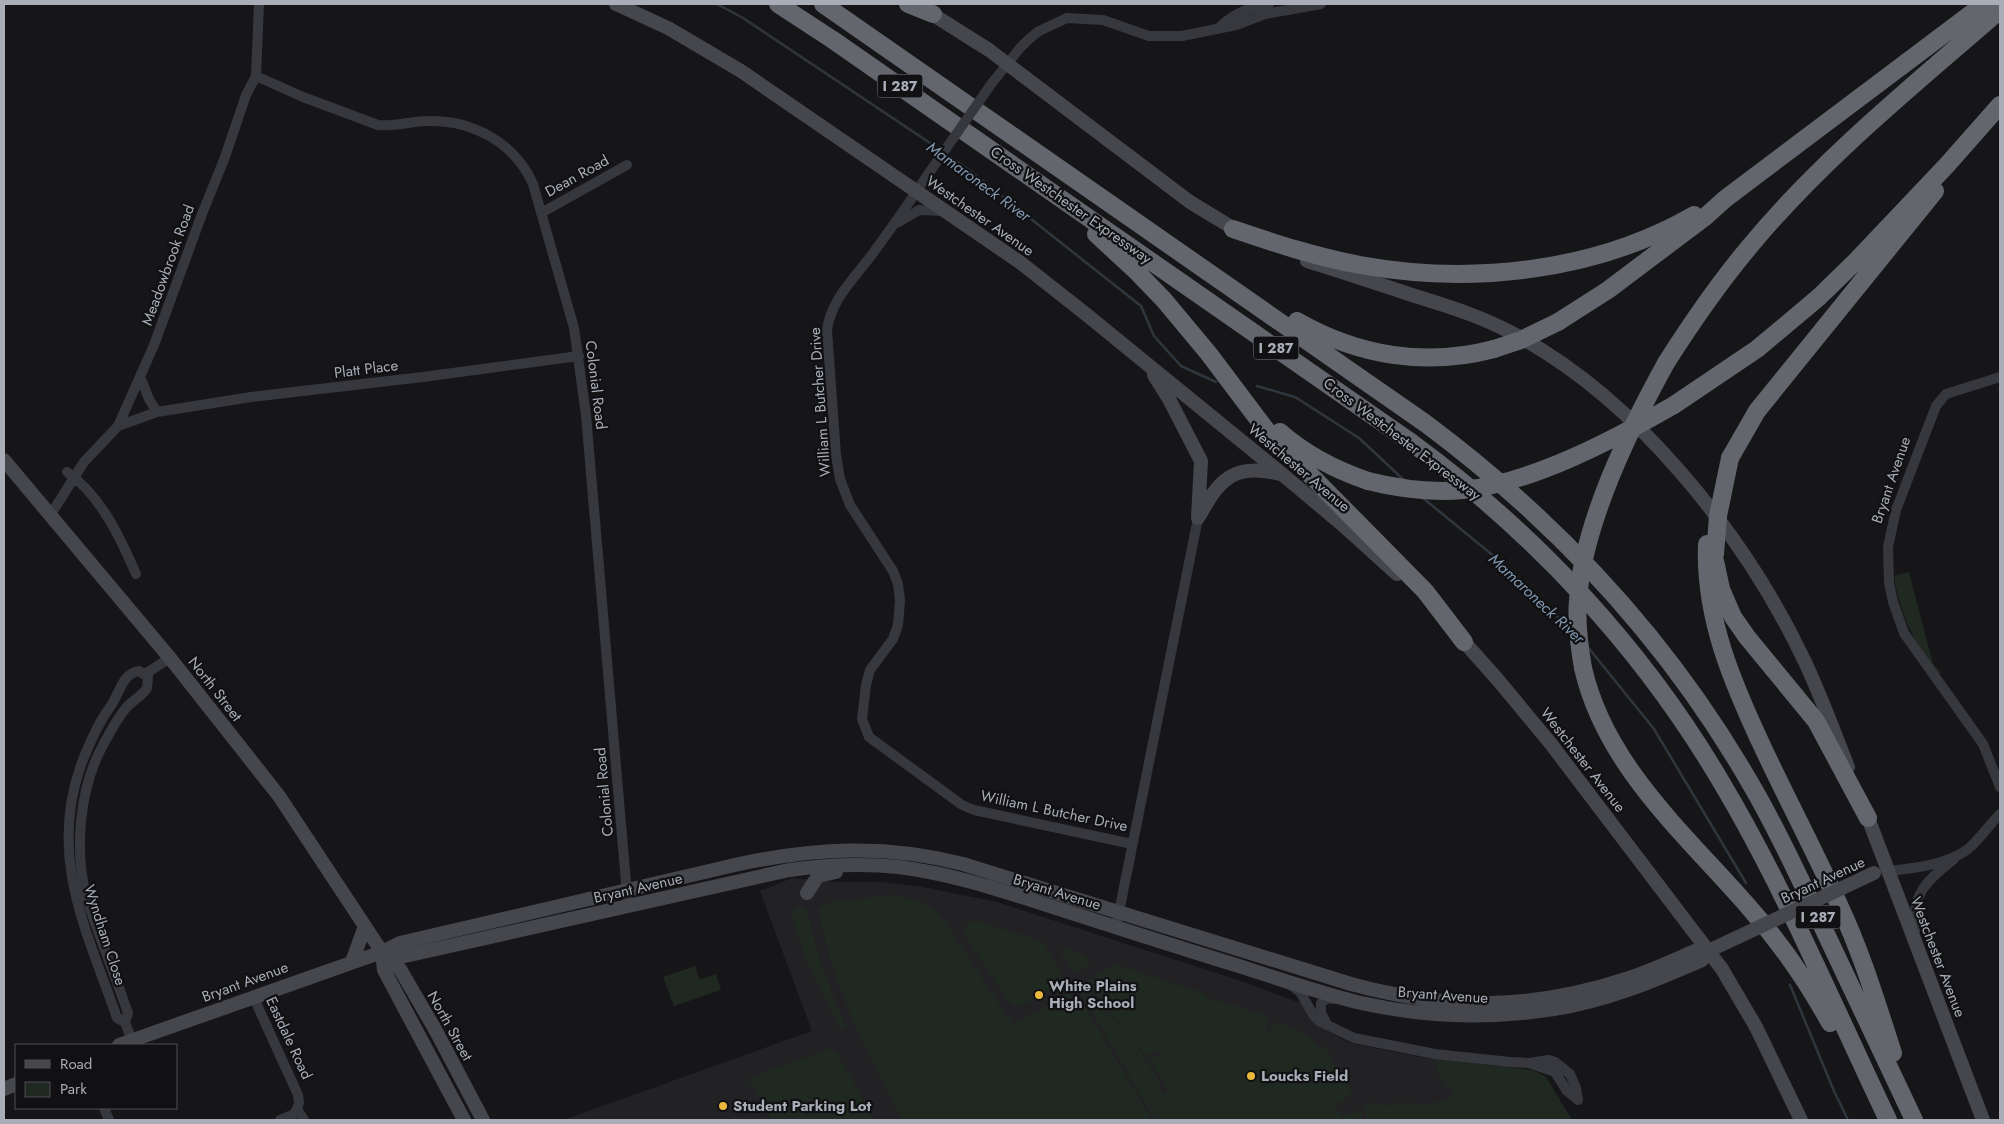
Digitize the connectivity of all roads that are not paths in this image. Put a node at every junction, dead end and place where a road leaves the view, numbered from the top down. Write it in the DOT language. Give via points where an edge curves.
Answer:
graph roads {
  1 [pos="259,4"];
  2 [pos="616,4"];
  3 [pos="778,4"];
  4 [pos="823,4"];
  5 [pos="908,4"];
  6 [pos="914,4"];
  7 [pos="1269,4"];
  8 [pos="1321,4"];
  9 [pos="1984,4"];
  10 [pos="2000,10"];
  11 [pos="932,14"];
  12 [pos="1219,29"];
  13 [pos="1007,64"];
  14 [pos="256,76"];
  15 [pos="2000,104"];
  16 [pos="1968,143"];
  17 [pos="627,165"];
  18 [pos="1021,170"];
  19 [pos="916,192"];
  20 [pos="1726,199"];
  21 [pos="944,211"];
  22 [pos="540,213"];
  23 [pos="892,226"];
  24 [pos="1233,229"];
  25 [pos="1210,272"];
  26 [pos="1209,354"];
  27 [pos="579,356"];
  28 [pos="1141,359"];
  29 [pos="140,376"];
  30 [pos="2000,377"];
  31 [pos="157,412"];
  32 [pos="118,426"];
  33 [pos="4,460"];
  34 [pos="71,474"];
  35 [pos="1282,474"];
  36 [pos="51,514"];
  37 [pos="1198,518"];
  38 [pos="1711,549"];
  39 [pos="136,574"];
  40 [pos="1464,642"];
  41 [pos="170,658"];
  42 [pos="145,674"];
  43 [pos="116,699"];
  44 [pos="127,707"];
  45 [pos="74,784"];
  46 [pos="87,787"];
  47 [pos="2000,787"];
  48 [pos="2000,814"];
  49 [pos="1868,818"];
  50 [pos="1132,844"];
  51 [pos="1967,850"];
  52 [pos="1889,871"];
  53 [pos="959,880"];
  54 [pos="627,889"];
  55 [pos="807,893"];
  56 [pos="87,898"];
  57 [pos="76,901"];
  58 [pos="628,906"];
  59 [pos="1119,912"];
  60 [pos="1685,920"];
  61 [pos="365,926"];
  62 [pos="1116,927"];
  63 [pos="1916,945"];
  64 [pos="1708,951"];
  65 [pos="382,952"];
  66 [pos="1681,956"];
  67 [pos="352,962"];
  68 [pos="1286,981"];
  69 [pos="253,996"];
  70 [pos="1346,999"];
  71 [pos="125,1022"];
  72 [pos="1328,1025"];
  73 [pos="125,1043"];
  74 [pos="1529,1063"];
  75 [pos="297,1109"];
  76 [pos="280,1120"];
  77 [pos="304,1120"];
  78 [pos="464,1120"];
  79 [pos="483,1120"];
  80 [pos="1801,1120"];
  81 [pos="1887,1120"];
  82 [pos="1915,1120"];
  83 [pos="1983,1120"];
  1 -- 14 [label="street, Meadowbrook Road"];
  2 -- 19 [label="main road, Westchester Avenue" via="712,52"];
  3 -- 18 [label="highway, Cross Westchester Expressway / I 287"];
  4 -- 25 [label="highway, Cross Westchester Expressway / I 287"];
  5 -- 11 [label="highway"];
  6 -- 11 [label="main road, Westchester Avenue"];
  7 -- 12 [label="street" via="1241,12"];
  8 -- 12 [label="street" via="1265,14"];
  9 -- 20 [label="highway"];
  10 -- 81 [label="highway, bridge" via="1854,139 1775,218 1717,288 1666,363 1622,450 1588,546 1577,612 1583,668 1597,714 1622,757 1663,812 1746,904 1788,957"];
  11 -- 13 [label="main road, Westchester Avenue"];
  12 -- 13 [label="street" via="1182,36 1149,36 1103,20 1067,18 1038,31"];
  13 -- 19 [label="street, William L Butcher Drive, bridge"];
  13 -- 24 [label="main road, Westchester Avenue" via="1190,202"];
  14 -- 22 [label="street, Colonial Road" via="378,126 427,120 474,129 506,147 518,158 532,184"];
  14 -- 29 [label="street, Meadowbrook Road"];
  15 -- 16 [label="highway"];
  16 -- 26 [label="highway, bridge" via="1805,310 1737,364 1674,405 1588,449 1495,484 1464,490 1398,488 1368,481 1326,463 1283,435 1253,406"];
  16 -- 38 [label="highway, bridge" via="1926,202 1757,411 1730,458"];
  17 -- 22 [label="street, Dean Road"];
  18 -- 26 [label="highway" via="1137,272"];
  18 -- 81 [label="highway, Cross Westchester Expressway / I 287" via="1426,453 1512,524 1583,595 1652,678 1729,794 1771,874"];
  19 -- 21 [label="main road, Westchester Avenue"];
  19 -- 23 [label="street, William L Butcher Drive"];
  20 -- 24 [label="highway" via="1656,234 1614,250 1558,264 1486,272 1426,273 1361,265 1298,250"];
  20 -- 25 [label="highway, bridge" via="1608,290 1558,322 1494,349 1456,356 1388,355 1340,342"];
  21 -- 23 [label="street" via="919,210"];
  21 -- 28 [label="main road, Westchester Avenue" via="1048,284"];
  22 -- 27 [label="street, Colonial Road" via="574,328"];
  23 -- 50 [label="street, William L Butcher Drive" via="836,301 827,330 840,479 850,505 893,571 900,600 893,639 870,670 862,720 864,727 869,736 962,805"];
  24 -- 49 [label="main road, Westchester Avenue" via="1276,250 1463,312 1508,331 1565,366 1629,420 1707,505 1765,588 1812,677"];
  25 -- 82 [label="highway, Cross Westchester Expressway / I 287" via="1411,412 1478,463 1563,540 1629,612 1692,692 1753,788 1802,882"];
  26 -- 40 [label="highway" via="1267,431 1425,590"];
  27 -- 31 [label="street, Platt Place" via="251,397"];
  27 -- 54 [label="street, Colonial Road"];
  28 -- 35 [label="main road, Westchester Avenue"];
  28 -- 37 [label="main road" via="1163,389 1200,456"];
  29 -- 31 [label="street"];
  29 -- 32 [label="street, Meadowbrook Road"];
  30 -- 47 [label="street, Bryant Avenue" via="1946,394 1936,406 1896,510 1887,565 1893,602 1904,633 1984,744"];
  31 -- 32 [label="street, Platt Place"];
  32 -- 34 [label="street, Meadowbrook Road"];
  33 -- 36 [label="main road, North Street"];
  34 -- 36 [label="street, Meadowbrook Road"];
  34 -- 39 [label="street" via="97,502 120,536"];
  35 -- 37 [label="main road" via="1253,470 1232,475 1215,488"];
  35 -- 40 [label="main road, Westchester Avenue" via="1394,572"];
  36 -- 41 [label="main road, North Street"];
  37 -- 50 [label="street"];
  38 -- 49 [label="highway" via="1721,589 1733,617 1816,721"];
  38 -- 82 [label="highway" via="1706,575 1709,599 1727,664 1744,707 1850,931"];
  40 -- 60 [label="main road, Westchester Avenue" via="1535,724"];
  41 -- 42 [label="street, Wyndham Close"];
  41 -- 61 [label="main road, North Street" via="279,796"];
  42 -- 43 [label="street, Wyndham Close" via="130,672"];
  42 -- 44 [label="street, Wyndham Close" via="148,688"];
  43 -- 44 [label="street"];
  43 -- 45 [label="street, Wyndham Close" via="92,736"];
  44 -- 46 [label="street, Wyndham Close" via="100,750"];
  45 -- 46 [label="street"];
  45 -- 57 [label="street, Wyndham Close" via="68,840"];
  46 -- 56 [label="street, Wyndham Close" via="80,843"];
  48 -- 51 [label="street, Bryant Avenue"];
  49 -- 52 [label="main road, Westchester Avenue"];
  50 -- 59 [label="street"];
  51 -- 52 [label="street, Bryant Avenue" via="1945,860"];
  51 -- 63 [label="street" via="1921,889 1914,914"];
  52 -- 63 [label="main road, Westchester Avenue"];
  52 -- 64 [label="main road, Bryant Avenue, bridge" via="1874,873"];
  53 -- 55 [label="main road" via="933,880 877,872 830,872 818,876"];
  53 -- 58 [label="main road, Bryant Avenue" via="899,867 820,866"];
  53 -- 62 [label="main road, Bryant Avenue"];
  54 -- 58 [label="street, Colonial Road"];
  54 -- 59 [label="main road, Bryant Avenue" via="785,854 864,850 931,856"];
  54 -- 65 [label="main road, Bryant Avenue" via="400,943"];
  56 -- 57 [label="street"];
  56 -- 71 [label="street, Wyndham Close" via="128,1013"];
  57 -- 71 [label="street, Wyndham Close" via="117,1018"];
  58 -- 65 [label="main road, Bryant Avenue" via="405,956"];
  59 -- 62 [label="street"];
  59 -- 66 [label="main road, Bryant Avenue" via="1367,988 1448,1003 1505,1003 1568,995 1628,979"];
  60 -- 64 [label="main road, Westchester Avenue"];
  60 -- 66 [label="main road" via="1687,938"];
  61 -- 65 [label="main road, North Street"];
  61 -- 67 [label="main road"];
  62 -- 68 [label="main road, Bryant Avenue"];
  63 -- 83 [label="main road, Westchester Avenue"];
  64 -- 66 [label="main road, Bryant Avenue" via="1697,950"];
  64 -- 70 [label="main road, Bryant Avenue" via="1702,960 1637,988 1556,1009 1488,1015 1444,1014"];
  64 -- 80 [label="main road, Westchester Avenue" via="1756,1027"];
  65 -- 67 [label="main road, Bryant Avenue"];
  65 -- 78 [label="main road, North Street" via="384,970"];
  65 -- 79 [label="main road, North Street" via="400,968"];
  67 -- 69 [label="main road, Bryant Avenue"];
  68 -- 70 [label="main road, Bryant Avenue"];
  68 -- 72 [label="street" via="1300,992 1314,1016"];
  69 -- 73 [label="main road, Bryant Avenue"];
  69 -- 75 [label="street, Eastdale Road" via="298,1095"];
  70 -- 72 [label="street" via="1323,1000 1321,1012"];
  71 -- 73 [label="street, Wyndham Close"];
  72 -- 74 [label="street" via="1354,1038 1390,1046"];
  74 -- 74 [label="street" via="1555,1072 1567,1091 1578,1100 1566,1069 1548,1060"];
  75 -- 76 [label="street" via="294,1114"];
  75 -- 77 [label="street, Eastdale Road"];
}
